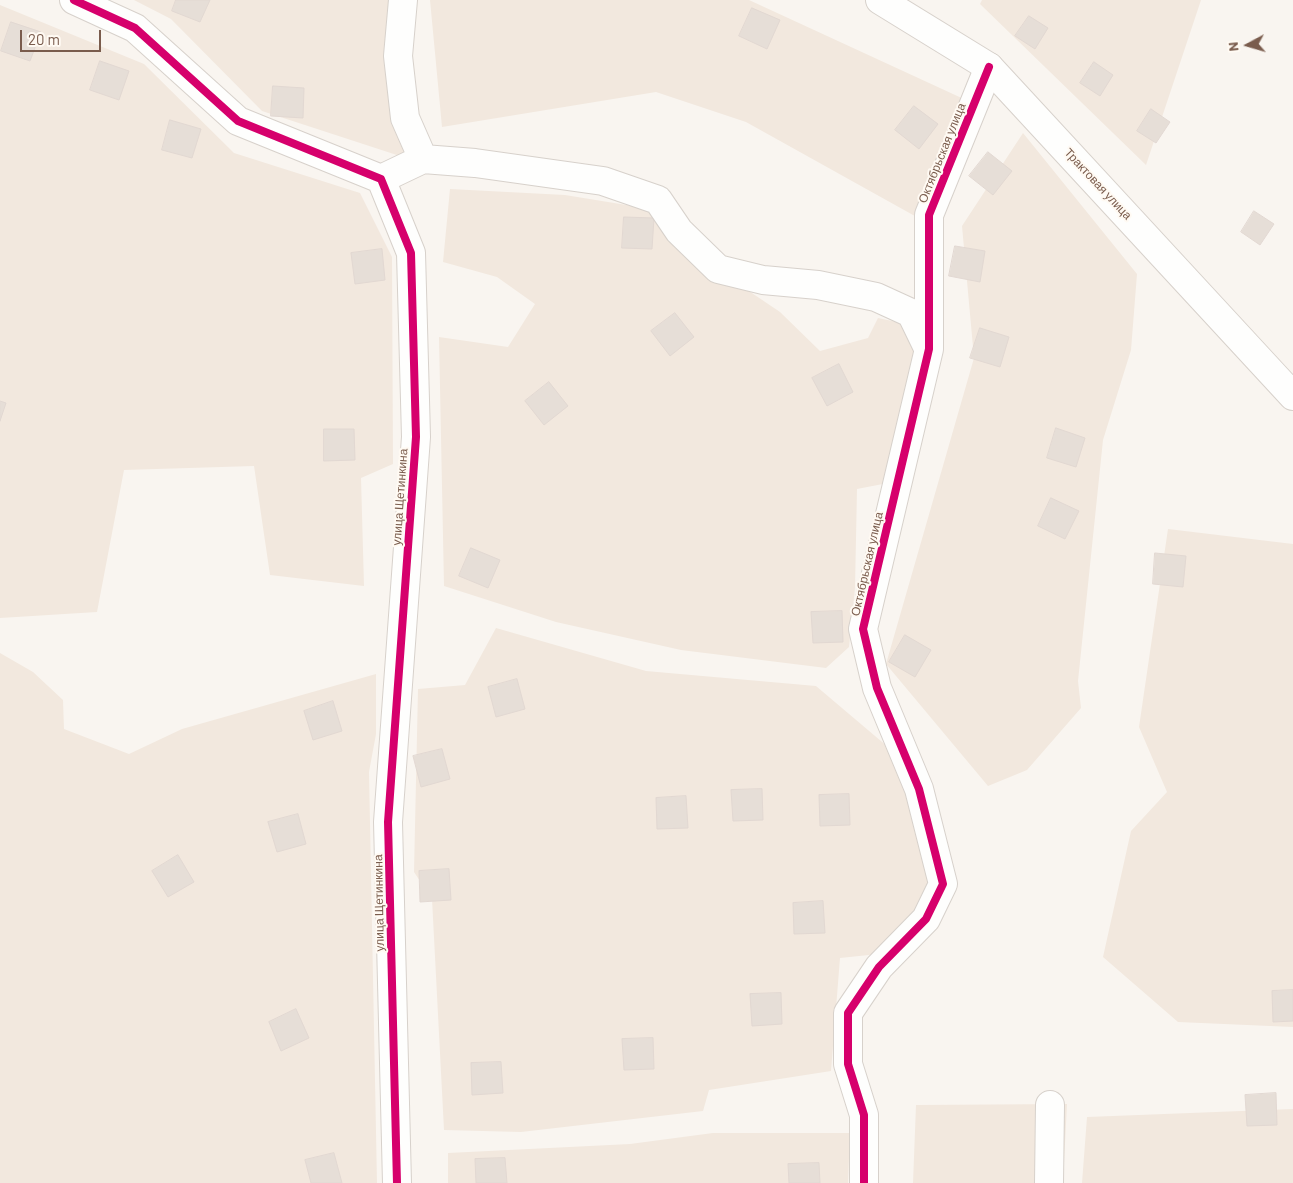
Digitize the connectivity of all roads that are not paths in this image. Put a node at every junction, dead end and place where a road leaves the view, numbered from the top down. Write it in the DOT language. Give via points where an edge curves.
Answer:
graph roads {
  1 [pos="74,0"];
  2 [pos="403,0"];
  3 [pos="880,0"];
  4 [pos="989,67"];
  5 [pos="423,159"];
  6 [pos="381,179"];
  7 [pos="929,349"];
  8 [pos="1293,396"];
  9 [pos="1050,1105"];
  10 [pos="397,1183"];
  11 [pos="864,1183"];
  12 [pos="1049,1183"];
  1 -- 6 [label="street" via="135,28 238,121"];
  2 -- 5 [label="street" via="398,56 405,118"];
  3 -- 4 [label="street, Трактовая улица"];
  4 -- 7 [label="street, Октябрьская улица" via="929,214"];
  4 -- 8 [label="street, Трактовая улица"];
  5 -- 6 [label="street"];
  5 -- 7 [label="street" via="603,181 658,200 679,231 718,269 762,280 818,285 876,296 911,313"];
  6 -- 10 [label="street, улица Щетинкина" via="411,253 416,437 388,822"];
  7 -- 11 [label="street, Октябрьская улица" via="863,629 877,688 919,789 943,884 926,919 879,967 848,1014 848,1064 864,1115"];
  9 -- 12 [label="street"];
}
